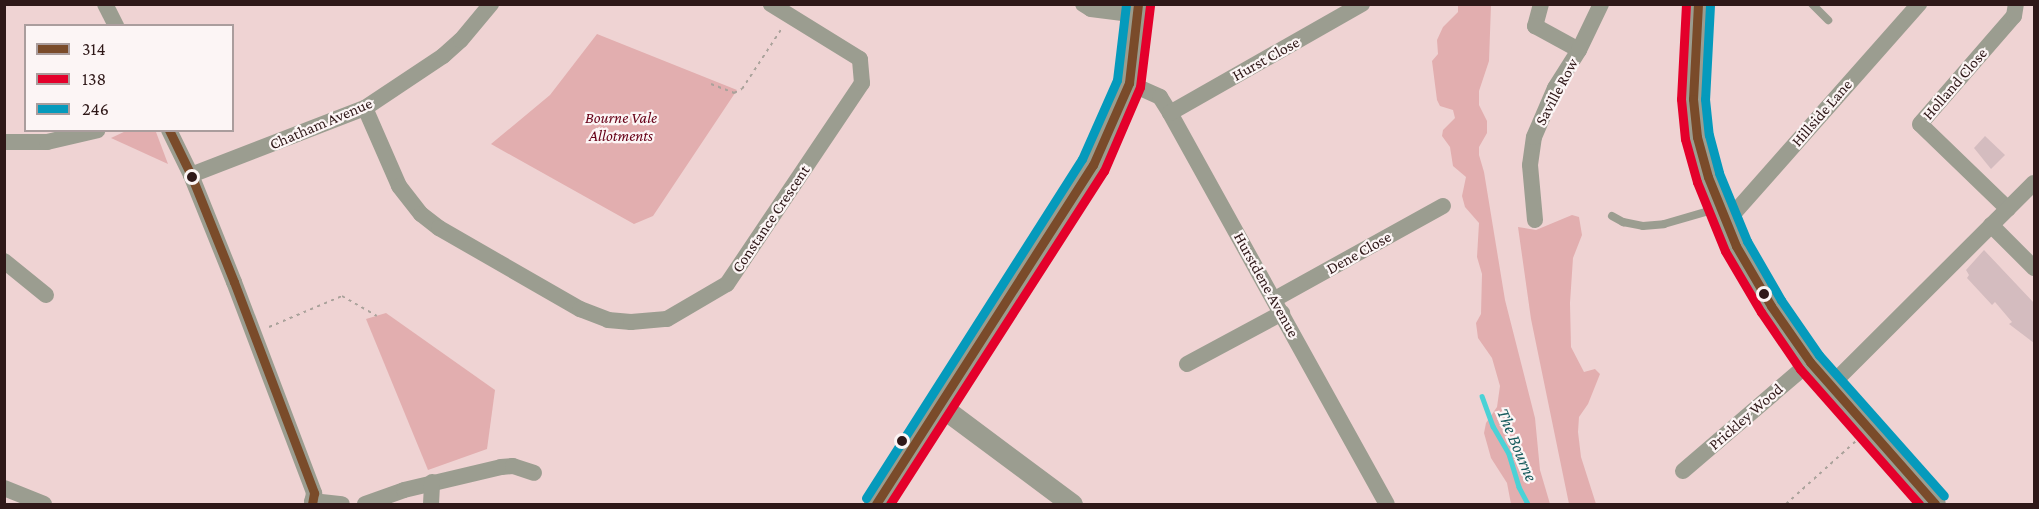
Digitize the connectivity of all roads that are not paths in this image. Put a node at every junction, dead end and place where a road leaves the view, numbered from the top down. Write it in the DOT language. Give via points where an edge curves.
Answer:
graph roads {
  1 [pos="105,4"];
  2 [pos="492,4"];
  3 [pos="771,4"];
  4 [pos="1083,4"];
  5 [pos="1362,4"];
  6 [pos="1541,4"];
  7 [pos="1601,4"];
  8 [pos="1698,4"];
  9 [pos="1812,4"];
  10 [pos="1919,4"];
  11 [pos="2016,4"];
  12 [pos="1137,10"];
  13 [pos="1828,20"];
  14 [pos="115,24"];
  15 [pos="1579,50"];
  16 [pos="1129,83"];
  17 [pos="365,108"];
  18 [pos="1170,113"];
  19 [pos="90,132"];
  20 [pos="171,132"];
  21 [pos="4,142"];
  22 [pos="191,175"];
  23 [pos="2034,183"];
  24 [pos="1443,206"];
  25 [pos="2008,208"];
  26 [pos="1721,213"];
  27 [pos="1612,216"];
  28 [pos="1535,220"];
  29 [pos="1991,225"];
  30 [pos="4,261"];
  31 [pos="2034,268"];
  32 [pos="46,296"];
  33 [pos="1278,306"];
  34 [pos="1810,362"];
  35 [pos="1187,364"];
  36 [pos="1829,387"];
  37 [pos="939,405"];
  38 [pos="1683,471"];
  39 [pos="534,472"];
  40 [pos="432,482"];
  41 [pos="4,488"];
  42 [pos="312,503"];
  43 [pos="44,504"];
  44 [pos="342,504"];
  45 [pos="364,504"];
  46 [pos="431,504"];
  47 [pos="876,504"];
  48 [pos="1072,504"];
  49 [pos="1388,504"];
  50 [pos="1935,504"];
  1 -- 14 [label="street"];
  2 -- 17 [label="street, Chatham Avenue" via="443,56"];
  3 -- 17 [label="street, Constance Crescent" via="860,59 862,83 727,284 667,319 631,322 589,313 439,228 421,214 399,186"];
  4 -- 12 [label="street" via="1091,9"];
  5 -- 18 [label="street, Hurst Close"];
  6 -- 15 [label="street" via="1535,26"];
  7 -- 15 [label="street, Saville Row"];
  8 -- 26 [label="street" via="1695,117 1702,157"];
  9 -- 13 [label="lane"];
  10 -- 26 [label="street, Hillside Lane" via="1735,212"];
  11 -- 25 [label="street, Holland Close" via="2014,16 1920,124"];
  12 -- 16 [label="main road"];
  15 -- 28 [label="street, Saville Row" via="1555,88 1534,137 1530,165"];
  16 -- 18 [label="street, Hurstdene Avenue" via="1160,97"];
  16 -- 37 [label="main road" via="1093,165"];
  17 -- 22 [label="street, Chatham Avenue"];
  18 -- 33 [label="street, Hurstdene Avenue"];
  19 -- 21 [label="street" via="47,142"];
  20 -- 22 [label="street"];
  22 -- 42 [label="street" via="314,493"];
  23 -- 25 [label="street"];
  24 -- 33 [label="street, Dene Close"];
  25 -- 29 [label="street"];
  26 -- 27 [label="lane" via="1643,226"];
  26 -- 34 [label="street" via="1754,277"];
  29 -- 31 [label="street"];
  29 -- 36 [label="street"];
  30 -- 32 [label="street"];
  33 -- 35 [label="street, Dene Close"];
  33 -- 49 [label="street, Hurstdene Avenue"];
  34 -- 36 [label="street"];
  34 -- 38 [label="street, Prickley Wood"];
  36 -- 50 [label="street"];
  37 -- 47 [label="main road"];
  37 -- 48 [label="street"];
  39 -- 40 [label="street" via="513,466"];
  40 -- 45 [label="street"];
  40 -- 46 [label="street"];
  41 -- 43 [label="street"];
  42 -- 44 [label="street"];
}
